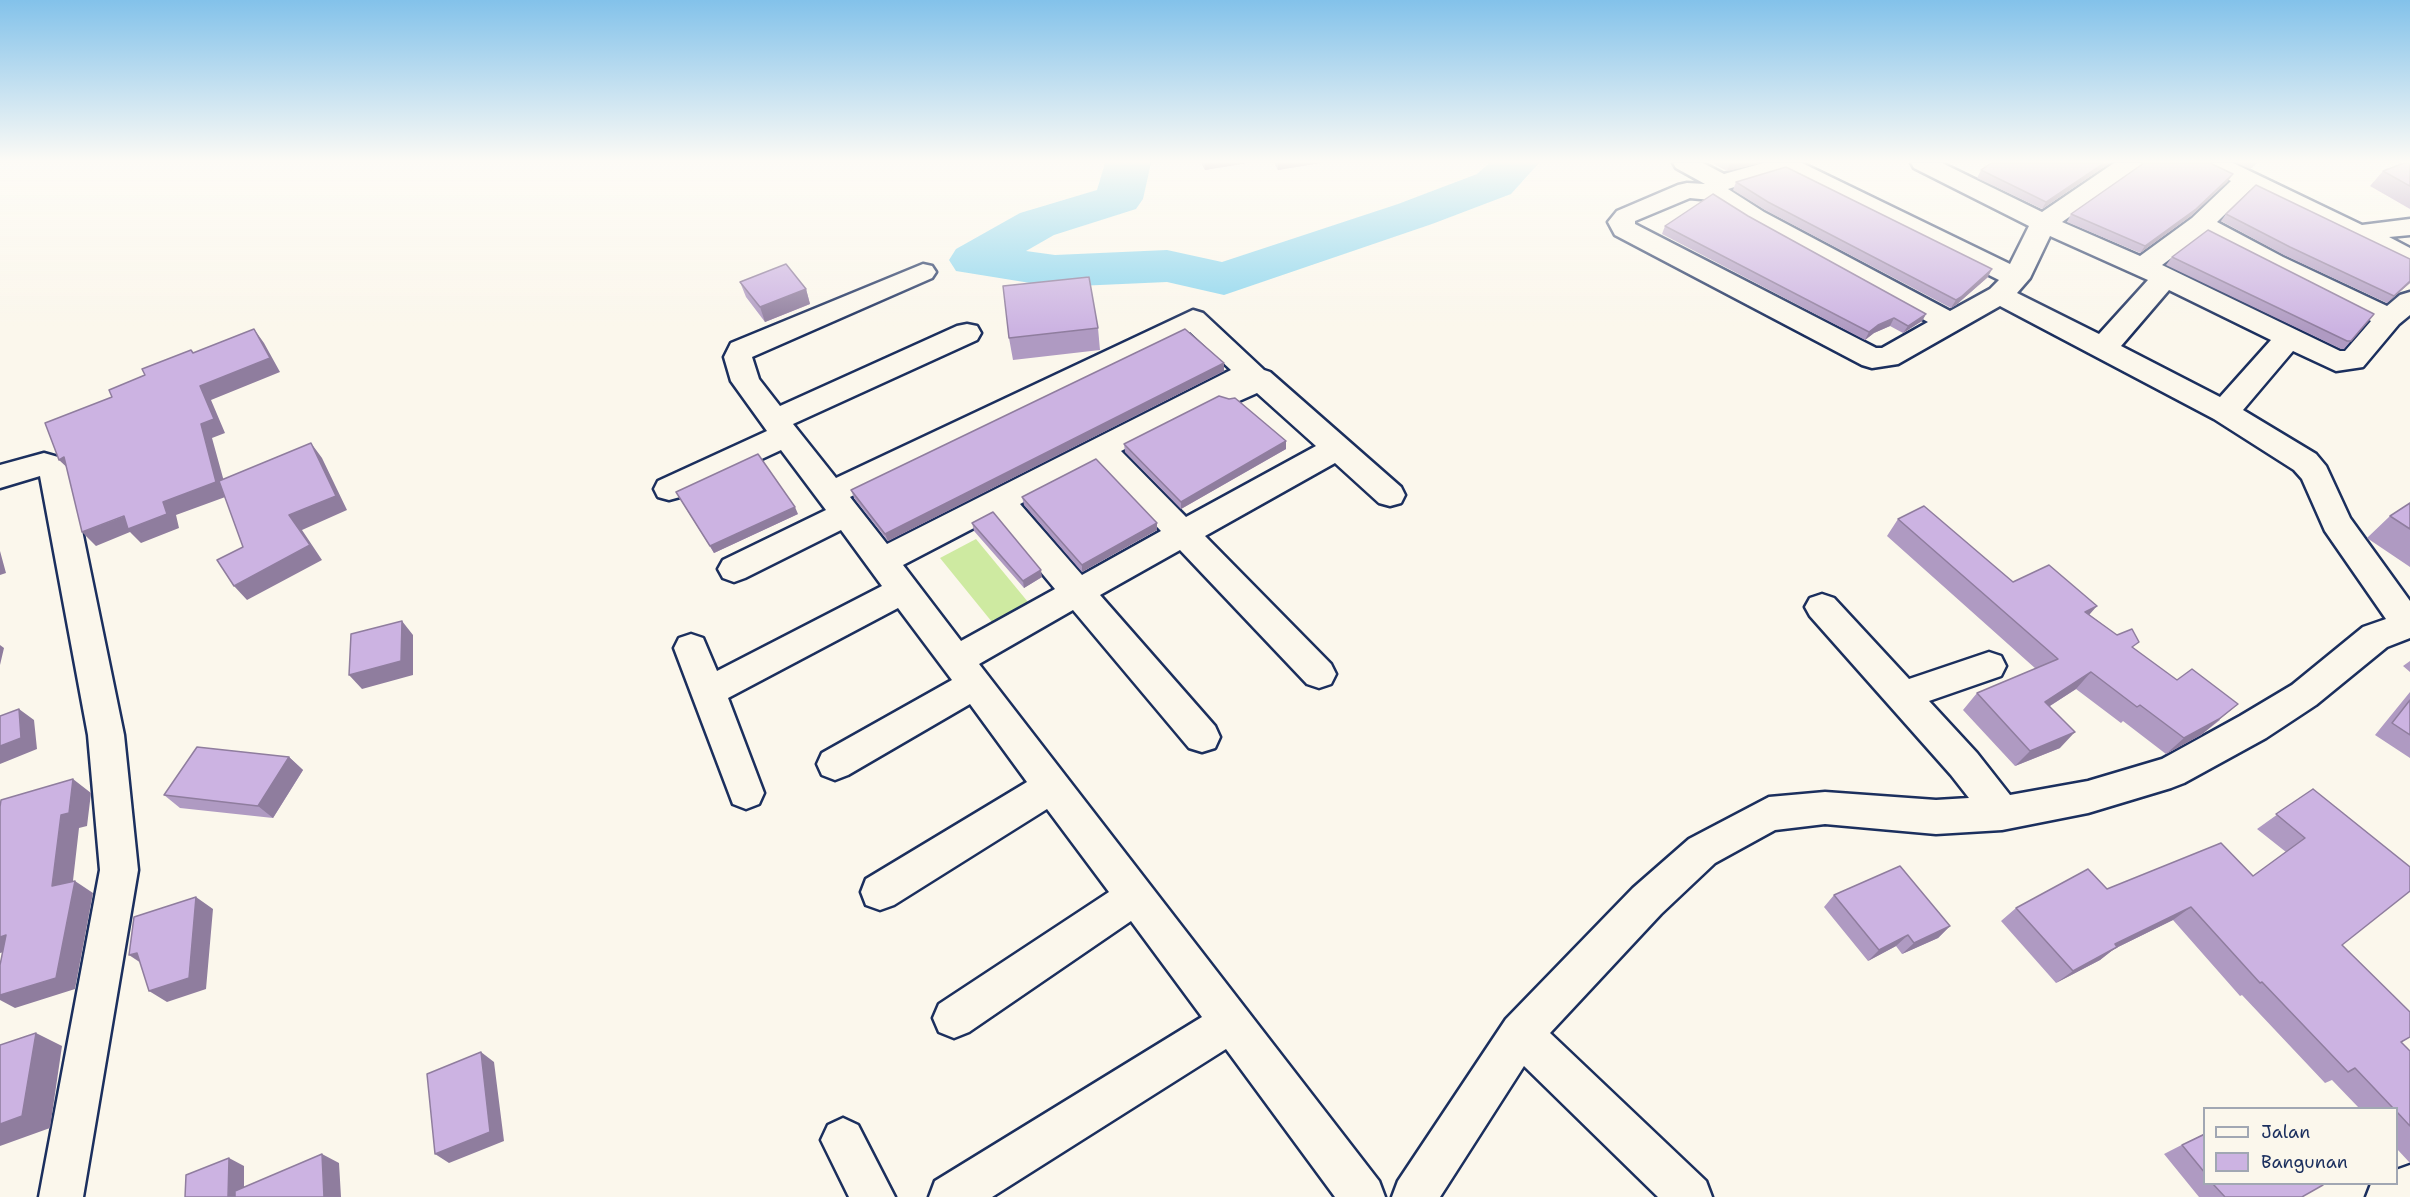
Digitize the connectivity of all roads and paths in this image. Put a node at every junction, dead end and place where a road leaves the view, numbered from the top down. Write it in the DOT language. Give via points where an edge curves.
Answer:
graph roads {
  1 [pos="1624,219"];
  2 [pos="1758,219"];
  3 [pos="1887,219"];
  4 [pos="2038,219"];
  5 [pos="2048,219"];
  6 [pos="2206,219"];
  7 [pos="2331,219"];
  8 [pos="2043,222"];
  9 [pos="2201,224"];
  10 [pos="2410,227"];
  11 [pos="2360,233"];
  12 [pos="2410,258"];
  13 [pos="923,272"];
  14 [pos="2153,272"];
  15 [pos="2008,287"];
  16 [pos="2400,309"];
  17 [pos="1949,322"];
  18 [pos="967,333"];
  19 [pos="2290,337"];
  20 [pos="2102,349"];
  21 [pos="2224,412"];
  22 [pos="781,428"];
  23 [pos="1337,448"];
  24 [pos="1105,453"];
  25 [pos="0,477"];
  26 [pos="669,489"];
  27 [pos="1390,495"];
  28 [pos="838,504"];
  29 [pos="1003,506"];
  30 [pos="1184,534"];
  31 [pos="734,569"];
  32 [pos="892,574"];
  33 [pos="1078,592"];
  34 [pos="1822,608"];
  35 [pos="2409,624"];
  36 [pos="691,648"];
  37 [pos="1989,666"];
  38 [pos="966,672"];
  39 [pos="1319,674"];
  40 [pos="708,692"];
  41 [pos="1903,696"];
  42 [pos="1202,737"];
  43 [pos="835,764"];
  44 [pos="1052,786"];
  45 [pos="746,792"];
  46 [pos="2002,813"];
  47 [pos="880,892"];
  48 [pos="1135,896"];
  49 [pos="954,1018"];
  50 [pos="1231,1022"];
  51 [pos="1521,1034"];
  52 [pos="843,1140"];
  53 [pos="2410,1187"];
  54 [pos="61,1197"];
  55 [pos="873,1197"];
  56 [pos="951,1197"];
  57 [pos="1363,1197"];
  58 [pos="1414,1197"];
  59 [pos="1690,1197"];
  60 [pos="2388,1197"];
  1 -- 17 [label="street" via="1622,225 1634,234 1872,358 1888,357"];
  2 -- 17 [label="street"];
  3 -- 15 [label="street"];
  4 -- 8 [label="street"];
  5 -- 8 [label="street"];
  6 -- 9 [label="street"];
  7 -- 11 [label="street"];
  8 -- 14 [label="street"];
  8 -- 15 [label="street"];
  9 -- 14 [label="street"];
  9 -- 16 [label="street" via="2274,263"];
  10 -- 11 [label="street"];
  11 -- 12 [label="street"];
  13 -- 22 [label="street" via="741,350 738,357 745,381"];
  14 -- 19 [label="street"];
  14 -- 20 [label="street"];
  15 -- 17 [label="street"];
  15 -- 20 [label="street"];
  16 -- 19 [label="street" via="2353,360 2336,361"];
  18 -- 22 [label="street"];
  19 -- 21 [label="street"];
  20 -- 21 [label="street"];
  21 -- 35 [label="street" via="2311,468 2336,523"];
  22 -- 26 [label="street"];
  22 -- 28 [label="street"];
  23 -- 24 [label="street" via="1260,380"];
  23 -- 27 [label="street"];
  23 -- 30 [label="street"];
  24 -- 28 [label="street" via="1251,372 1193,319"];
  24 -- 29 [label="street"];
  24 -- 30 [label="street"];
  25 -- 54 [label="street" via="32,466 54,467 106,735 119,870"];
  28 -- 31 [label="street"];
  28 -- 32 [label="street"];
  29 -- 32 [label="street"];
  29 -- 33 [label="street"];
  30 -- 33 [label="street"];
  30 -- 39 [label="street"];
  32 -- 38 [label="street"];
  32 -- 40 [label="street"];
  33 -- 38 [label="street"];
  33 -- 42 [label="street"];
  34 -- 41 [label="street"];
  35 -- 46 [label="street" via="2375,637 2304,695 2171,772 2088,797"];
  36 -- 40 [label="street"];
  37 -- 41 [label="street"];
  38 -- 43 [label="street"];
  38 -- 44 [label="street"];
  40 -- 45 [label="street"];
  41 -- 46 [label="street"];
  44 -- 47 [label="street"];
  44 -- 48 [label="street"];
  46 -- 51 [label="street" via="1936,817 1825,808 1769,814 1702,851 1647,901"];
  48 -- 49 [label="street"];
  48 -- 50 [label="street"];
  50 -- 56 [label="street"];
  50 -- 57 [label="street"];
  51 -- 58 [label="street"];
  51 -- 59 [label="street"];
  52 -- 55 [label="street"];
  53 -- 60 [label="street"];
}
